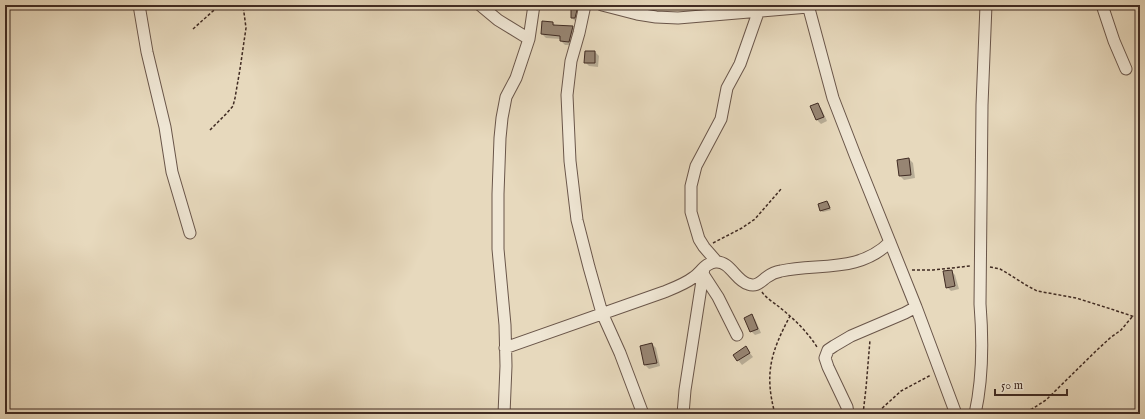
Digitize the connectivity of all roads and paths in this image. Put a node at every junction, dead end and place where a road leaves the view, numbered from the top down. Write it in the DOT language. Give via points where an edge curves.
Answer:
graph roads {
  1 [pos="140,5"];
  2 [pos="223,5"];
  3 [pos="243,5"];
  4 [pos="480,5"];
  5 [pos="534,5"];
  6 [pos="585,5"];
  7 [pos="602,5"];
  8 [pos="986,5"];
  9 [pos="1102,5"];
  10 [pos="808,6"];
  11 [pos="759,10"];
  12 [pos="193,29"];
  13 [pos="529,39"];
  14 [pos="1126,69"];
  15 [pos="210,130"];
  16 [pos="781,189"];
  17 [pos="190,233"];
  18 [pos="890,242"];
  19 [pos="704,247"];
  20 [pos="717,262"];
  21 [pos="981,264"];
  22 [pos="901,270"];
  23 [pos="704,271"];
  24 [pos="760,283"];
  25 [pos="916,306"];
  26 [pos="602,313"];
  27 [pos="790,316"];
  28 [pos="1132,316"];
  29 [pos="1140,317"];
  30 [pos="871,328"];
  31 [pos="736,335"];
  32 [pos="505,348"];
  33 [pos="825,358"];
  34 [pos="940,371"];
  35 [pos="975,413"];
  36 [pos="504,414"];
  37 [pos="643,414"];
  38 [pos="683,414"];
  39 [pos="776,414"];
  40 [pos="848,414"];
  41 [pos="863,414"];
  42 [pos="874,414"];
  43 [pos="956,414"];
  44 [pos="998,414"];
  45 [pos="1011,414"];
  1 -- 17 [label="street" via="172,172"];
  2 -- 12 [label="path"];
  3 -- 15 [label="path" via="246,28 233,106"];
  4 -- 13 [label="street" via="498,20"];
  5 -- 13 [label="street"];
  6 -- 26 [label="street" via="571,61 567,95 570,161 577,220"];
  7 -- 11 [label="street" via="637,14 678,18"];
  8 -- 21 [label="street" via="982,105"];
  9 -- 14 [label="street"];
  10 -- 11 [label="street"];
  10 -- 18 [label="street" via="833,98"];
  11 -- 19 [label="street" via="740,64 727,88 721,119 696,166 691,186 691,212"];
  13 -- 32 [label="street" via="516,78 506,97 500,138 498,248"];
  16 -- 19 [label="path" via="755,219"];
  18 -- 22 [label="street"];
  18 -- 24 [label="street" via="874,255 860,260 844,265 774,273"];
  19 -- 20 [label="street"];
  20 -- 23 [label="street" via="709,264"];
  20 -- 24 [label="street" via="732,270 746,284"];
  21 -- 22 [label="path" via="933,270"];
  21 -- 28 [label="path" via="1008,272 1037,291 1076,298"];
  21 -- 35 [label="street" via="982,361"];
  22 -- 25 [label="street"];
  23 -- 26 [label="street" via="664,292"];
  23 -- 31 [label="street"];
  23 -- 38 [label="street"];
  24 -- 27 [label="path" via="760,289 765,297"];
  25 -- 30 [label="street"];
  25 -- 34 [label="street"];
  26 -- 32 [label="street"];
  26 -- 37 [label="street"];
  27 -- 33 [label="path" via="815,342"];
  27 -- 39 [label="path" via="771,359 769,380"];
  28 -- 29 [label="path"];
  28 -- 45 [label="path" via="1121,330 1046,400 1032,409"];
  30 -- 33 [label="street" via="834,346 828,350"];
  30 -- 41 [label="path"];
  32 -- 36 [label="street"];
  33 -- 40 [label="street"];
  34 -- 42 [label="path" via="901,391"];
  34 -- 43 [label="street"];
  35 -- 44 [label="path"];
}
